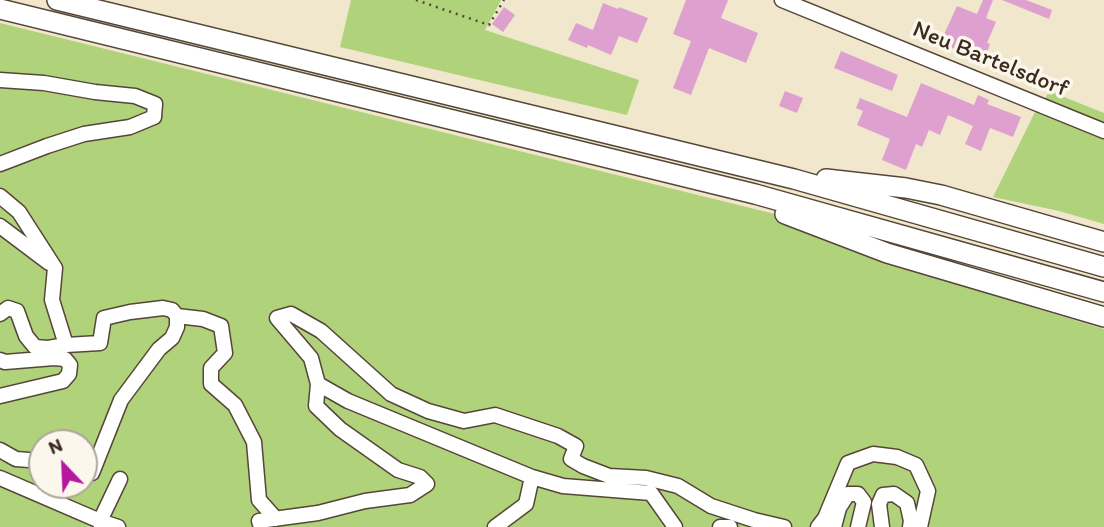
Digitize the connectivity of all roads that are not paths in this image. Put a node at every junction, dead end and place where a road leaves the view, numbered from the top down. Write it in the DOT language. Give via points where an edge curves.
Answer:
graph roads {
  1 [pos="57,0"];
  2 [pos="782,0"];
  3 [pos="0,9"];
  4 [pos="0,80"];
  5 [pos="1104,131"];
  6 [pos="0,164"];
  7 [pos="794,179"];
  8 [pos="755,194"];
  9 [pos="0,196"];
  10 [pos="0,226"];
  11 [pos="1104,242"];
  12 [pos="1104,267"];
  13 [pos="55,268"];
  14 [pos="1104,292"];
  15 [pos="0,314"];
  16 [pos="177,316"];
  17 [pos="1104,317"];
  18 [pos="66,345"];
  19 [pos="0,360"];
  20 [pos="318,384"];
  21 [pos="0,396"];
  22 [pos="0,450"];
  23 [pos="98,458"];
  24 [pos="28,460"];
  25 [pos="532,477"];
  26 [pos="0,478"];
  27 [pos="120,479"];
  28 [pos="276,519"];
  29 [pos="101,524"];
  30 [pos="118,527"];
  31 [pos="261,527"];
  32 [pos="495,527"];
  33 [pos="675,527"];
  34 [pos="720,527"];
  35 [pos="730,527"];
  36 [pos="784,527"];
  37 [pos="817,527"];
  38 [pos="834,527"];
  39 [pos="858,527"];
  40 [pos="882,527"];
  41 [pos="910,527"];
  42 [pos="920,527"];
  1 -- 7 [label="highway"];
  2 -- 5 [label="street, Neu Bartelsdorf"];
  3 -- 8 [label="highway"];
  4 -- 6 [label="street" via="135,96 155,104 154,117 130,127 84,134"];
  7 -- 11 [label="highway" via="830,178 941,195"];
  7 -- 12 [label="highway"];
  8 -- 14 [label="highway"];
  8 -- 17 [label="highway" via="779,211 887,253"];
  9 -- 13 [label="street" via="19,212"];
  10 -- 13 [label="street"];
  13 -- 18 [label="street" via="52,300"];
  15 -- 18 [label="street" via="8,309 17,311 35,347"];
  16 -- 18 [label="street" via="163,308 104,318 100,343"];
  16 -- 23 [label="street" via="172,338 121,400"];
  16 -- 28 [label="street" via="221,326 225,354 211,368 211,384 235,405 254,442 259,500"];
  19 -- 21 [label="street" via="54,358 70,365 63,382"];
  20 -- 25 [label="street" via="348,401"];
  20 -- 28 [label="street" via="316,406 340,429 398,470 427,484 410,495"];
  20 -- 36 [label="street" via="311,358 277,318 291,314 321,331 391,394 428,411 464,421 495,415 558,436 576,446 570,459 608,476 678,485 711,506"];
  22 -- 24 [label="street"];
  25 -- 32 [label="street" via="526,504"];
  25 -- 33 [label="street" via="563,486 650,493"];
  26 -- 29 [label="street"];
  27 -- 29 [label="street"];
  28 -- 31 [label="street" via="260,521"];
  29 -- 30 [label="street"];
  34 -- 35 [label="street"];
  37 -- 42 [label="street" via="848,463 873,454 916,465 928,491"];
  38 -- 39 [label="street" via="848,494 858,494 864,502"];
  40 -- 41 [label="street" via="879,505 883,495 894,494 907,503"];
}
